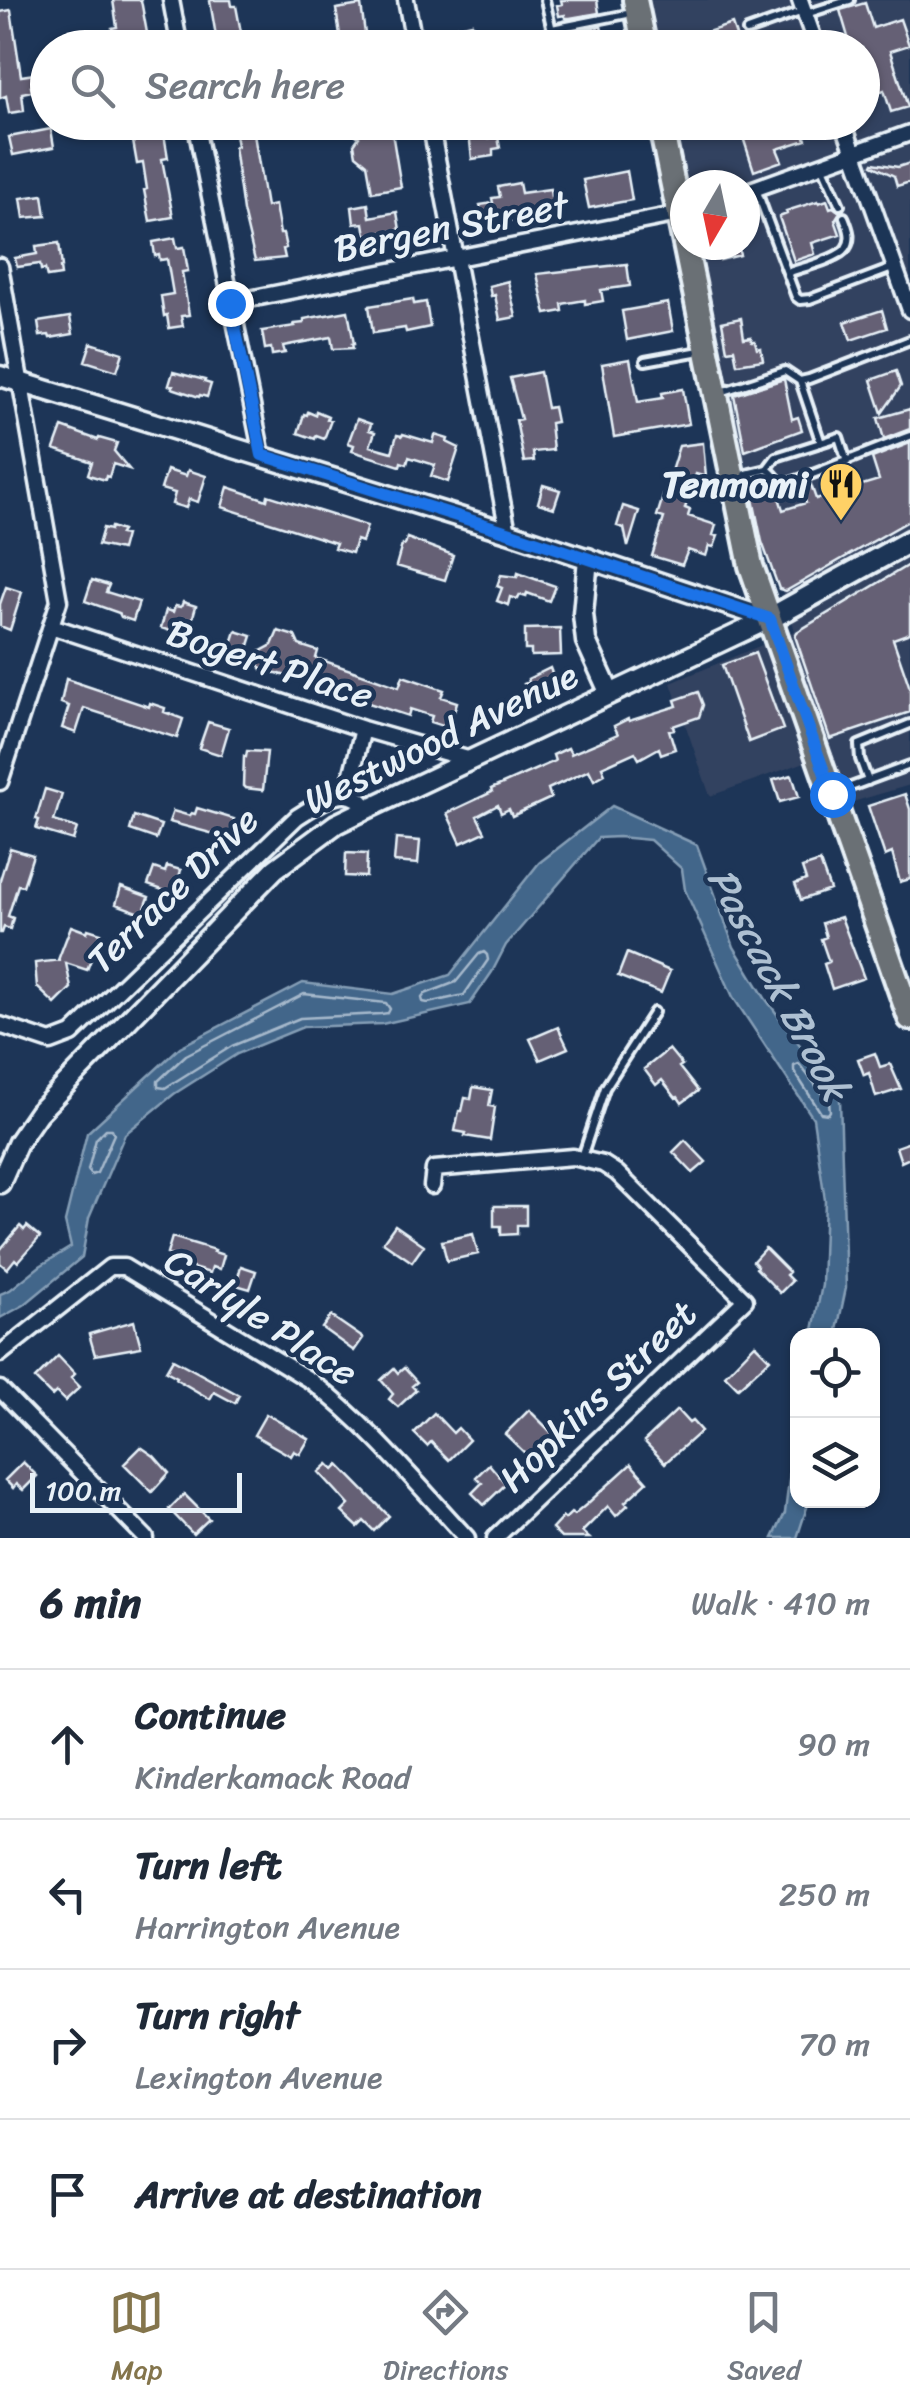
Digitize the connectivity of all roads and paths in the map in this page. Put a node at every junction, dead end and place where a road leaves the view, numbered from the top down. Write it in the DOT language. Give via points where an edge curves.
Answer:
graph roads {
  1 [pos="171,0"];
  2 [pos="406,0"];
  3 [pos="546,0"];
  4 [pos="850,0"];
  5 [pos="637,6"];
  6 [pos="803,8"];
  7 [pos="552,29"];
  8 [pos="177,30"];
  9 [pos="412,30"];
  10 [pos="749,30"];
  11 [pos="910,133"];
  12 [pos="198,140"];
  13 [pos="433,140"];
  14 [pos="664,140"];
  15 [pos="849,140"];
  16 [pos="854,153"];
  17 [pos="822,164"];
  18 [pos="671,170"];
  19 [pos="760,186"];
  20 [pos="840,205"];
  21 [pos="760,212"];
  22 [pos="670,216"];
  23 [pos="844,217"];
  24 [pos="456,259"];
  25 [pos="690,260"];
  26 [pos="0,266"];
  27 [pos="894,267"];
  28 [pos="787,273"];
  29 [pos="906,286"];
  30 [pos="230,303"];
  31 [pos="910,310"];
  32 [pos="910,340"];
  33 [pos="706,350"];
  34 [pos="645,361"];
  35 [pos="0,376"];
  36 [pos="800,380"];
  37 [pos="22,383"];
  38 [pos="715,394"];
  39 [pos="910,436"];
  40 [pos="821,443"];
  41 [pos="262,455"];
  42 [pos="848,462"];
  43 [pos="767,469"];
  44 [pos="732,478"];
  45 [pos="508,532"];
  46 [pos="910,541"];
  47 [pos="588,558"];
  48 [pos="770,619"];
  49 [pos="50,626"];
  50 [pos="610,694"];
  51 [pos="910,724"];
  52 [pos="363,729"];
  53 [pos="471,760"];
  54 [pos="910,766"];
  55 [pos="868,781"];
  56 [pos="0,782"];
  57 [pos="346,793"];
  58 [pos="832,794"];
  59 [pos="367,809"];
  60 [pos="902,972"];
  61 [pos="654,1012"];
  62 [pos="910,1018"];
  63 [pos="0,1026"];
  64 [pos="581,1158"];
  65 [pos="0,1182"];
  66 [pos="432,1186"];
  67 [pos="0,1354"];
  68 [pos="0,1388"];
  69 [pos="146,1538"];
  70 [pos="467,1538"];
  71 [pos="495,1538"];
  1 -- 8 [label="street"];
  2 -- 9 [label="street"];
  3 -- 7 [label="lane"];
  4 -- 6 [label="lane"];
  5 -- 7 [label="lane"];
  6 -- 10 [label="lane"];
  11 -- 16 [label="street"];
  12 -- 30 [label="street"];
  13 -- 24 [label="street"];
  14 -- 18 [label="main road"];
  15 -- 16 [label="street"];
  16 -- 17 [label="street"];
  16 -- 27 [label="street"];
  17 -- 19 [label="street"];
  17 -- 20 [label="lane"];
  21 -- 28 [label="lane"];
  22 -- 24 [label="street, Bergen Street"];
  23 -- 28 [label="lane" via="847,247"];
  24 -- 30 [label="street, Bergen Street"];
  24 -- 45 [label="street"];
  25 -- 33 [label="main road"];
  26 -- 37 [label="street"];
  27 -- 28 [label="lane" via="800,300"];
  27 -- 29 [label="street"];
  29 -- 31 [label="street"];
  30 -- 41 [label="street"];
  32 -- 36 [label="lane"];
  33 -- 34 [label="lane"];
  33 -- 38 [label="main road"];
  35 -- 37 [label="street"];
  36 -- 38 [label="lane" via="784,370"];
  36 -- 40 [label="lane"];
  37 -- 41 [label="street"];
  37 -- 49 [label="street" via="59,602"];
  38 -- 44 [label="main road"];
  39 -- 42 [label="lane"];
  40 -- 42 [label="lane" via="839,438"];
  40 -- 43 [label="lane" via="776,457"];
  41 -- 45 [label="street"];
  42 -- 43 [label="lane" via="782,485"];
  43 -- 44 [label="lane"];
  44 -- 48 [label="main road"];
  45 -- 47 [label="street"];
  46 -- 48 [label="main road, Westwood Avenue"];
  47 -- 48 [label="street"];
  47 -- 50 [label="street" via="586,641"];
  48 -- 50 [label="street, Westwood Avenue"];
  48 -- 58 [label="main road"];
  49 -- 52 [label="street, Bogert Place"];
  49 -- 56 [label="street"];
  50 -- 53 [label="street, Westwood Avenue"];
  51 -- 55 [label="lane" via="860,745"];
  52 -- 53 [label="street, Bogert Place"];
  52 -- 57 [label="street"];
  53 -- 59 [label="street, Westwood Avenue"];
  54 -- 55 [label="lane"];
  55 -- 58 [label="lane"];
  57 -- 59 [label="street"];
  57 -- 63 [label="street, Terrace Drive" via="297,816 72,1034 51,1042"];
  58 -- 60 [label="main road"];
  59 -- 65 [label="street, Westwood Avenue" via="302,847 250,892 38,1113"];
  60 -- 62 [label="main road"];
  61 -- 64 [label="lane" via="605,1088"];
  64 -- 66 [label="street" via="434,1169"];
  64 -- 71 [label="street, Hopkins Street" via="617,1173 745,1300"];
  67 -- 70 [label="street, Carlyle Place" via="110,1266 124,1267 338,1401"];
  68 -- 69 [label="street"];
}
